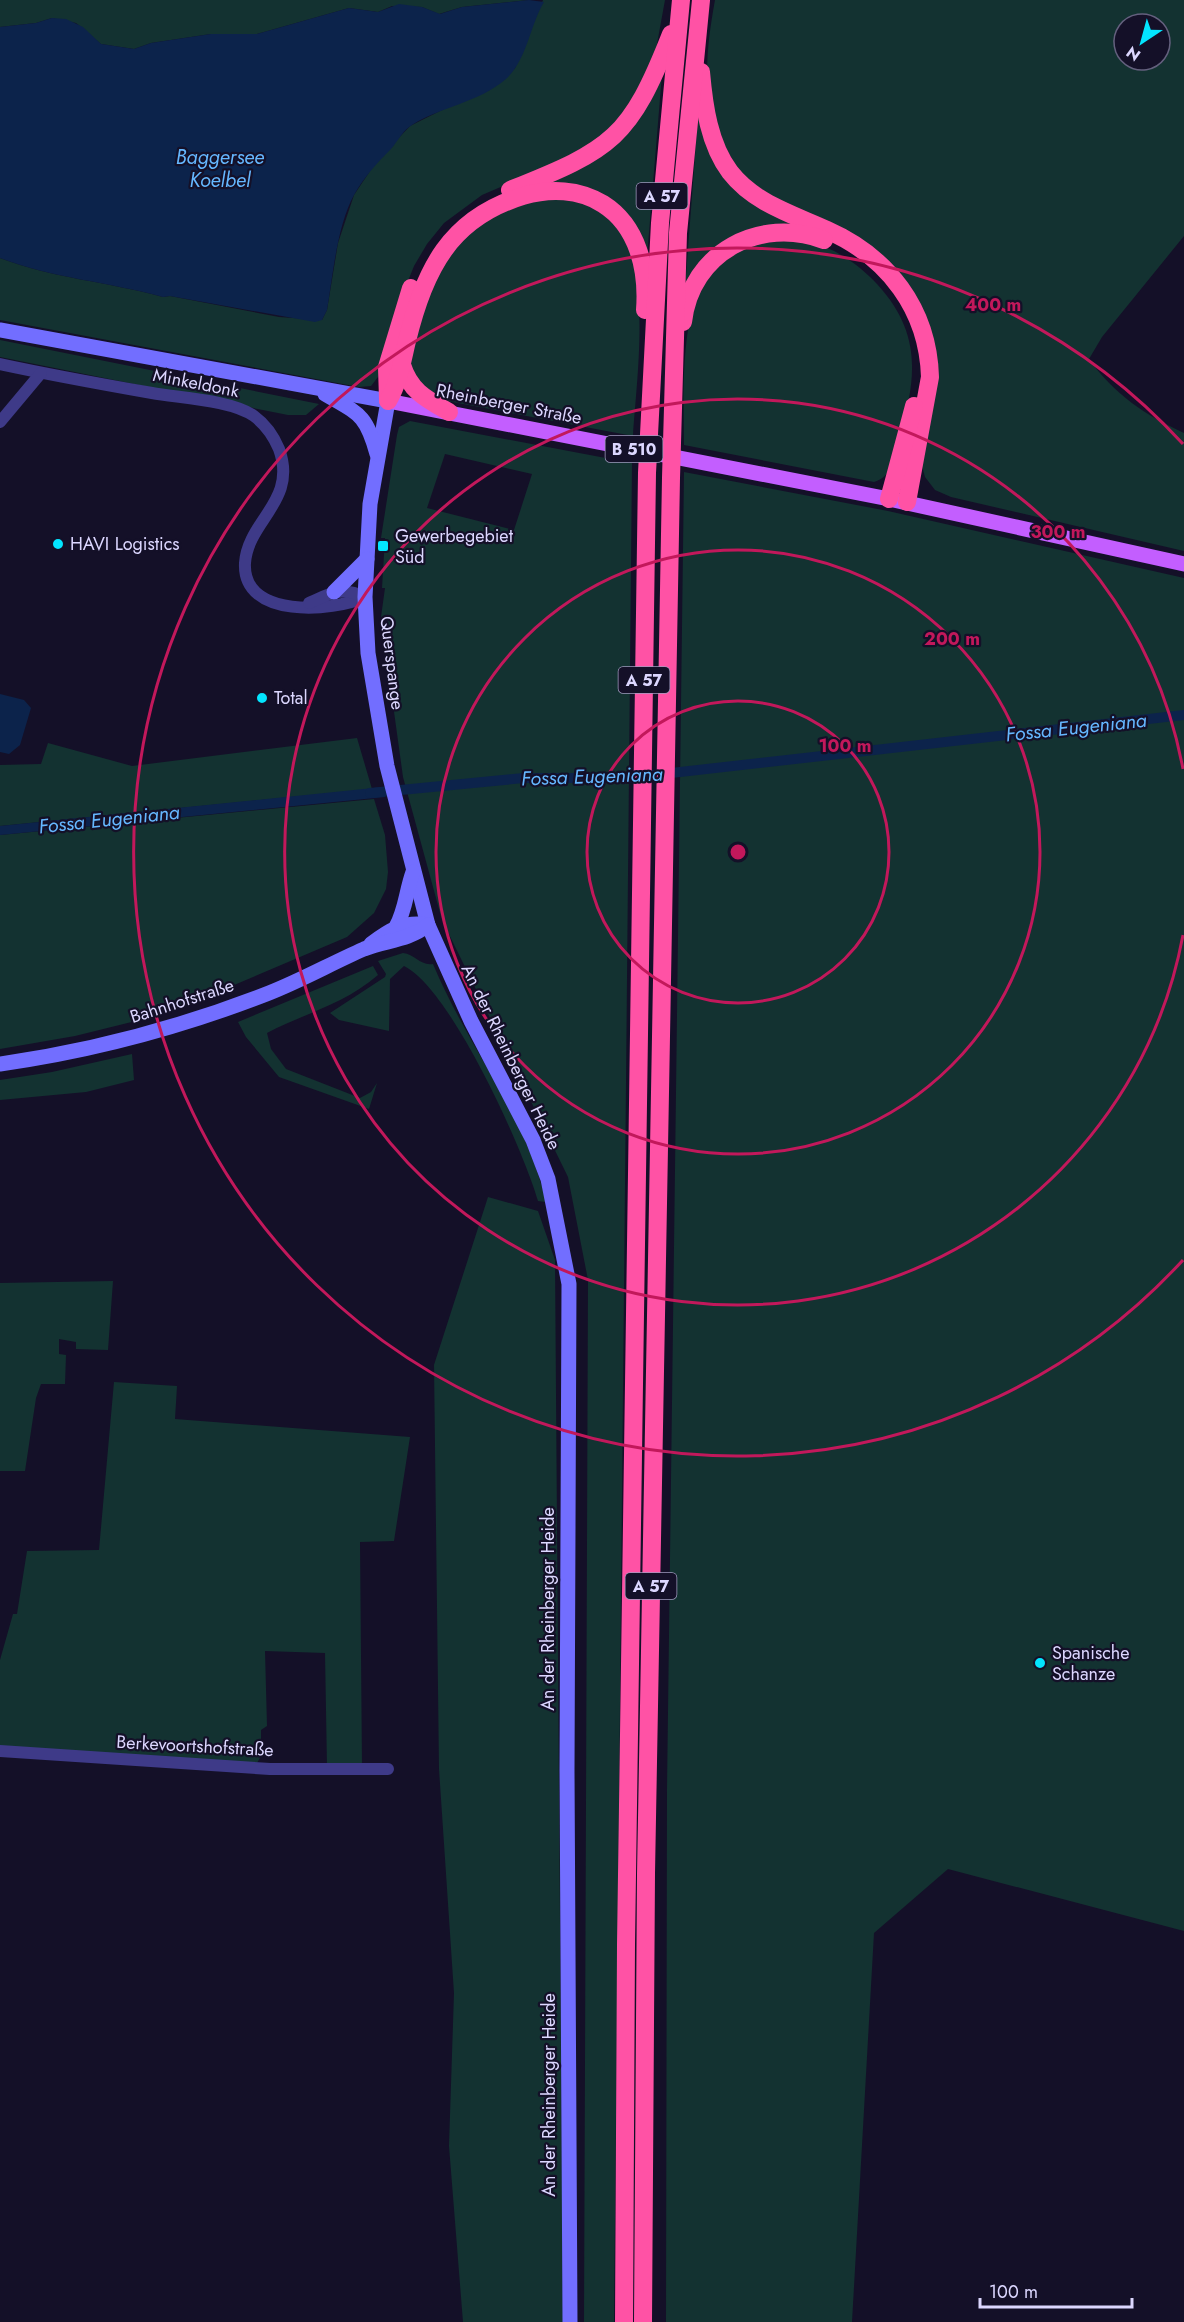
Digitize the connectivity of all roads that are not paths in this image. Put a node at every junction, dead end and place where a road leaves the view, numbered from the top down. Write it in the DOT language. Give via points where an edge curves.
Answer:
graph roads {
  1 [pos="701,0"];
  2 [pos="680,8"];
  3 [pos="697,33"];
  4 [pos="0,330"];
  5 [pos="674,346"];
  6 [pos="0,364"];
  7 [pos="402,365"];
  8 [pos="41,372"];
  9 [pos="652,376"];
  10 [pos="314,388"];
  11 [pos="388,401"];
  12 [pos="449,412"];
  13 [pos="0,422"];
  14 [pos="378,458"];
  15 [pos="898,500"];
  16 [pos="367,559"];
  17 [pos="1184,564"];
  18 [pos="334,592"];
  19 [pos="365,597"];
  20 [pos="296,608"];
  21 [pos="413,872"];
  22 [pos="428,925"];
  23 [pos="396,927"];
  24 [pos="367,948"];
  25 [pos="0,1064"];
  26 [pos="0,1751"];
  27 [pos="388,1769"];
  28 [pos="570,2322"];
  29 [pos="624,2322"];
  30 [pos="643,2322"];
  1 -- 3 [label="highway, A 57"];
  2 -- 9 [label="highway, A 57" via="660,223"];
  2 -- 11 [label="highway" via="652,81 623,130 588,156 475,206 433,245 419,265 392,350 386,384"];
  3 -- 5 [label="highway, A 57" via="678,233"];
  3 -- 15 [label="highway" via="707,117 728,169 766,203 853,242 870,255 894,277 922,324 930,377"];
  4 -- 10 [label="street, Rheinberger Straße"];
  5 -- 15 [label="highway" via="682,333 691,290 701,272 725,249 744,239 789,232 811,235 854,255 885,282 898,300 911,322 921,366"];
  5 -- 30 [label="highway, A 57" via="662,849"];
  6 -- 8 [label="street, Minkeldonk"];
  7 -- 9 [label="highway" via="431,271 454,235 487,210 512,200 546,191 566,191 608,207 633,237 644,287 643,350"];
  7 -- 11 [label="highway"];
  7 -- 12 [label="highway" via="422,397"];
  8 -- 13 [label="street"];
  8 -- 20 [label="street, Minkeldonk" via="242,410 266,427 281,455 283,476 274,504 248,553 246,572 254,587 270,602"];
  9 -- 29 [label="highway, A 57" via="640,854"];
  10 -- 11 [label="street, Rheinberger Straße"];
  10 -- 14 [label="street" via="358,413 370,427"];
  11 -- 12 [label="main road, Rheinberger Straße / B 510"];
  11 -- 14 [label="street, Querspange"];
  12 -- 15 [label="main road, Rheinberger Straße / B 510"];
  14 -- 16 [label="street, Querspange"];
  15 -- 17 [label="main road, Rheinberger Straße / B 510"];
  16 -- 18 [label="street"];
  16 -- 19 [label="street, Querspange"];
  18 -- 19 [label="street" via="350,590"];
  18 -- 20 [label="street"];
  19 -- 20 [label="street, Minkeldonk" via="351,603"];
  19 -- 21 [label="street, Querspange" via="368,652 387,766"];
  21 -- 22 [label="street, Querspange"];
  21 -- 23 [label="street" via="406,890 407,902"];
  22 -- 23 [label="street"];
  22 -- 24 [label="street, Bahnhofstraße" via="407,938"];
  22 -- 28 [label="street, An der Rheinberger Heide" via="471,1021 533,1140 550,1188 569,1284"];
  23 -- 24 [label="street, Bahnhofstraße"];
  24 -- 25 [label="street, Bahnhofstraße" via="270,992 178,1025 94,1047"];
  26 -- 27 [label="street, Berkevoortshofstraße" via="270,1769"];
}
